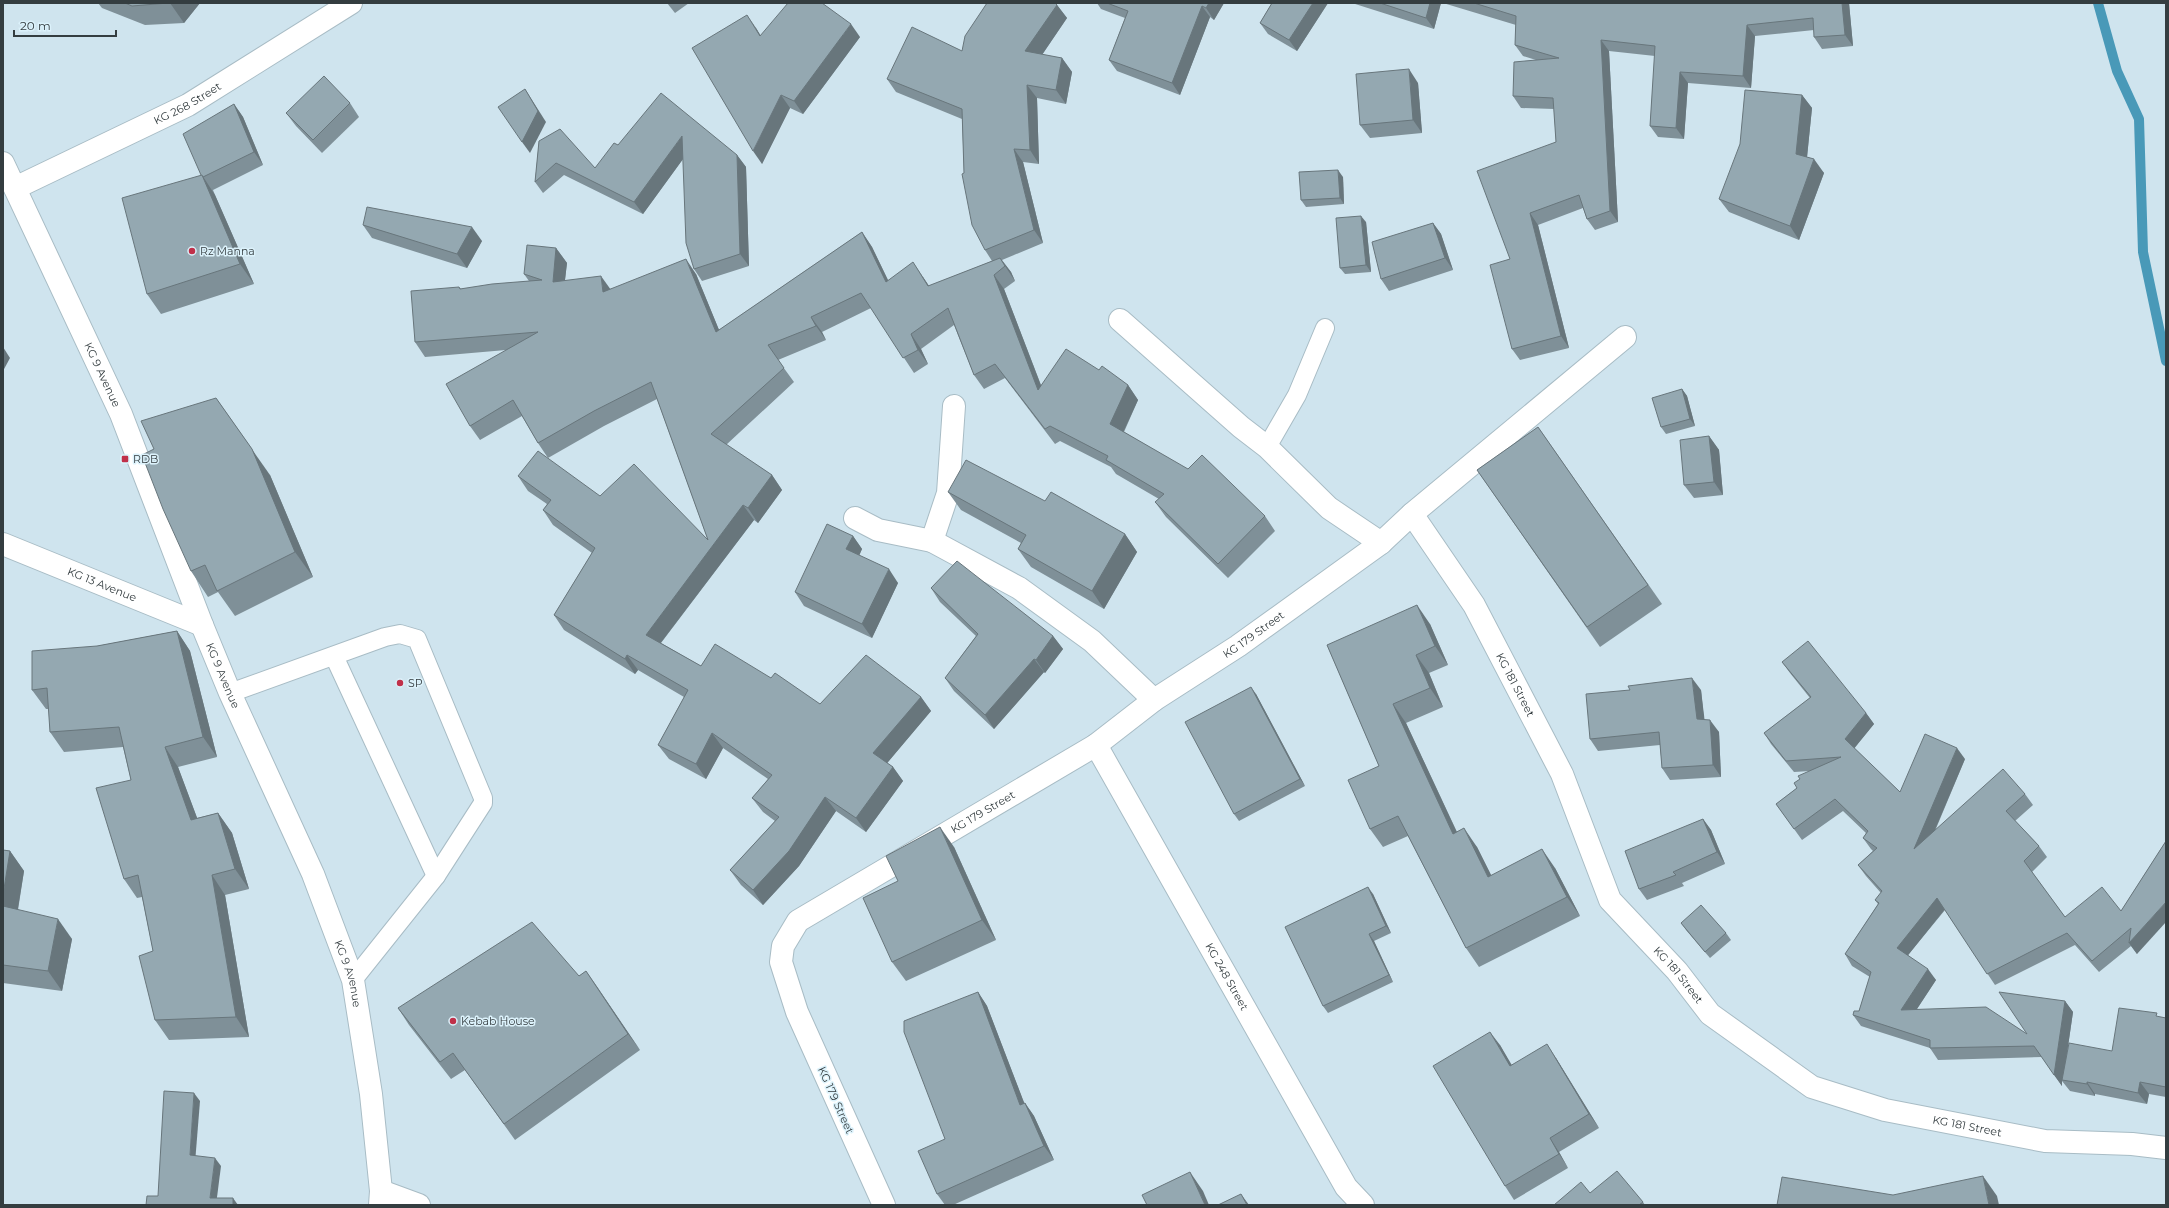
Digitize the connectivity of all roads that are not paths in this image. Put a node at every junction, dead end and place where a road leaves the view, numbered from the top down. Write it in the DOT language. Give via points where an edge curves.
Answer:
graph roads {
  1 [pos="351,3"];
  2 [pos="3,163"];
  3 [pos="15,188"];
  4 [pos="1120,320"];
  5 [pos="1325,328"];
  6 [pos="1625,337"];
  7 [pos="954,406"];
  8 [pos="1267,447"];
  9 [pos="1412,514"];
  10 [pos="855,518"];
  11 [pos="932,541"];
  12 [pos="1381,543"];
  13 [pos="3,544"];
  14 [pos="202,625"];
  15 [pos="334,656"];
  16 [pos="230,693"];
  17 [pos="1154,700"];
  18 [pos="1096,745"];
  19 [pos="436,876"];
  20 [pos="353,980"];
  21 [pos="2166,1148"];
  22 [pos="380,1198"];
  23 [pos="419,1205"];
  24 [pos="884,1205"];
  25 [pos="1363,1205"];
  1 -- 3 [label="street, KG 268 Street" via="188,105"];
  2 -- 3 [label="street, KG 9 Avenue"];
  3 -- 14 [label="street, KG 9 Avenue" via="121,414"];
  4 -- 8 [label="street"];
  5 -- 8 [label="lane" via="1297,395"];
  6 -- 9 [label="street, KG 179 Street"];
  7 -- 11 [label="street" via="948,493"];
  8 -- 12 [label="street" via="1329,508"];
  9 -- 12 [label="street, KG 179 Street"];
  9 -- 21 [label="street, KG 181 Street" via="1474,605 1562,774 1610,900 1677,970 1710,1014 1812,1087 1885,1110 2045,1141 2132,1144"];
  10 -- 11 [label="street" via="878,530"];
  11 -- 17 [label="street" via="1019,588 1092,641"];
  12 -- 17 [label="street, KG 179 Street" via="1238,646"];
  13 -- 14 [label="street, KG 13 Avenue"];
  14 -- 16 [label="street, KG 9 Avenue"];
  15 -- 16 [label="lane"];
  15 -- 19 [label="lane"];
  15 -- 19 [label="lane" via="385,637 400,634 417,639 483,798 480,809"];
  16 -- 20 [label="street, KG 9 Avenue" via="313,874"];
  17 -- 18 [label="street, KG 179 Street"];
  18 -- 24 [label="street, KG 179 Street" via="798,921 783,946 781,962 797,1012"];
  18 -- 25 [label="street, KG 248 Street" via="1346,1187"];
  19 -- 20 [label="lane"];
  20 -- 22 [label="street, KG 9 Avenue" via="371,1094"];
  22 -- 23 [label="street"];
}
